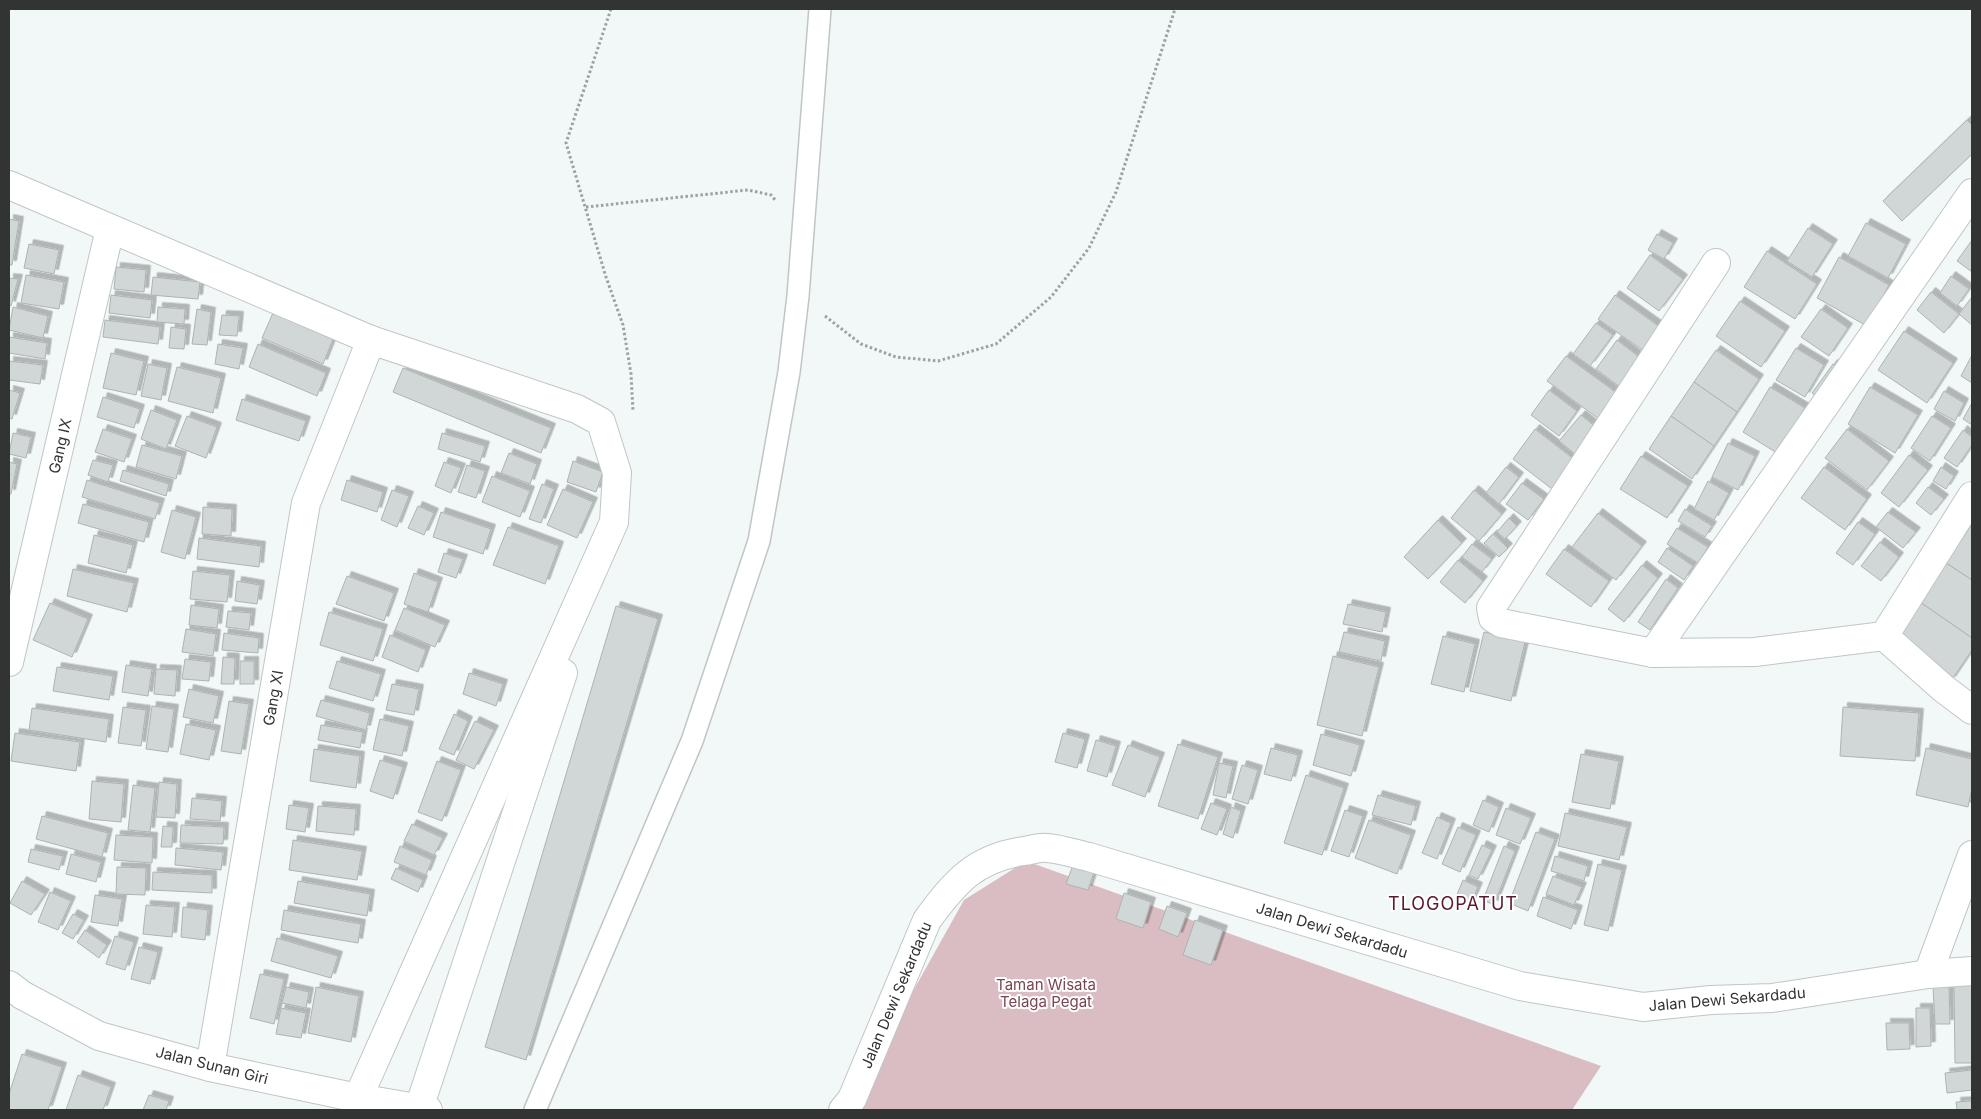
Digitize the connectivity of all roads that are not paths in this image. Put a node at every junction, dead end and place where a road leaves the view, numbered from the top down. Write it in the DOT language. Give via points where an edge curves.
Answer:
graph roads {
  1 [pos="820,9"];
  2 [pos="9,185"];
  3 [pos="1972,193"];
  4 [pos="110,229"];
  5 [pos="1716,263"];
  6 [pos="371,340"];
  7 [pos="1972,496"];
  8 [pos="614,522"];
  9 [pos="1884,636"];
  10 [pos="1653,653"];
  11 [pos="9,662"];
  12 [pos="1972,710"];
  13 [pos="1972,855"];
  14 [pos="1972,971"];
  15 [pos="1928,974"];
  16 [pos="9,985"];
  17 [pos="210,1067"];
  18 [pos="358,1098"];
  19 [pos="424,1109"];
  20 [pos="535,1110"];
  21 [pos="843,1110"];
  1 -- 20 [label="lane" via="798,296 789,372 759,541 692,741"];
  2 -- 4 [label="street"];
  3 -- 10 [label="street"];
  4 -- 6 [label="street"];
  4 -- 11 [label="street, Gang IX"];
  5 -- 10 [label="street" via="1490,608 1493,618 1501,623"];
  6 -- 8 [label="street" via="577,409 601,422 617,473"];
  6 -- 17 [label="street, Gang XI" via="306,503"];
  7 -- 9 [label="street"];
  8 -- 18 [label="street"];
  8 -- 19 [label="street"];
  9 -- 10 [label="street" via="1755,652"];
  9 -- 12 [label="street"];
  13 -- 15 [label="street"];
  14 -- 15 [label="street, Jalan Dewi Sekardadu"];
  15 -- 21 [label="street, Jalan Dewi Sekardadu" via="1772,998 1643,1007 1520,986 1089,857 1046,848 990,859 977,866 945,895 927,920 852,1099"];
  16 -- 17 [label="street, Jalan Sunan Giri" via="99,1036"];
  17 -- 18 [label="street, Jalan Sunan Giri"];
  18 -- 19 [label="street, Jalan Sunan Giri"];
}
